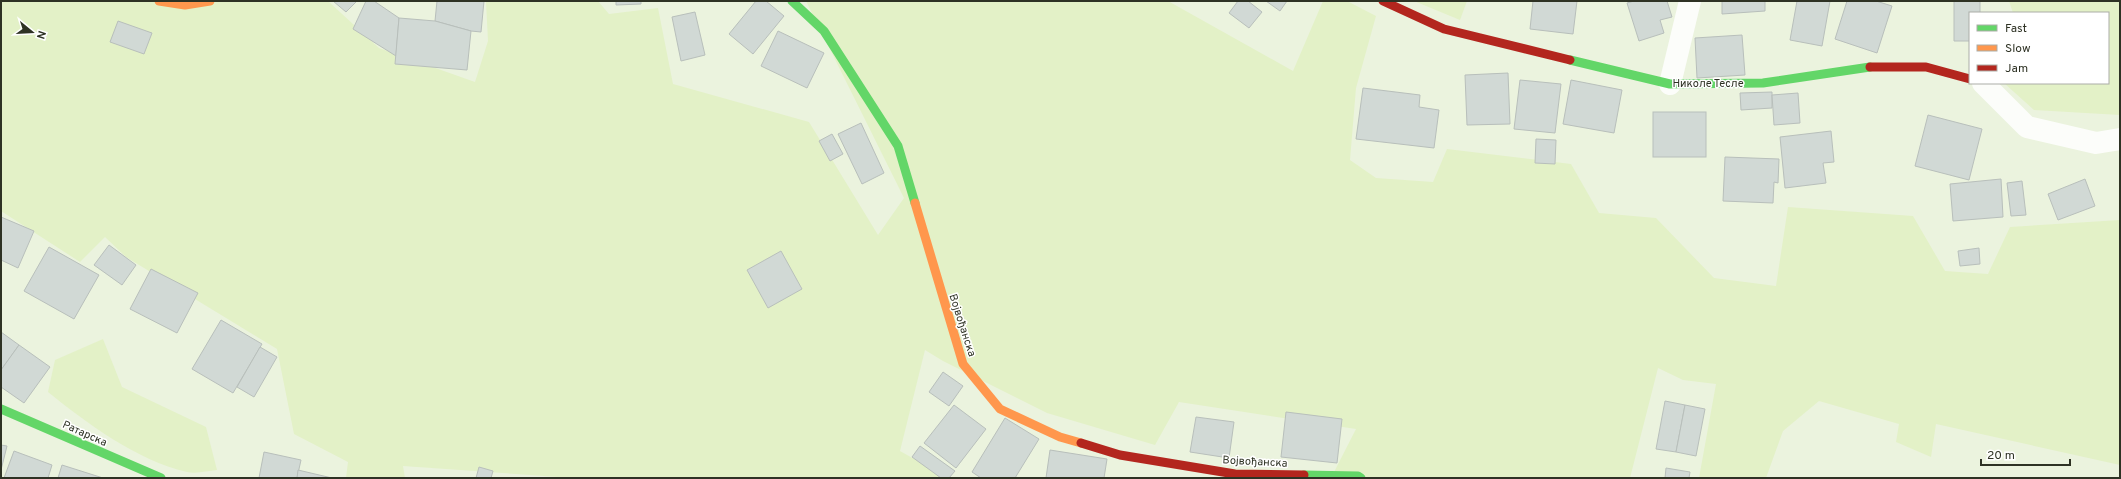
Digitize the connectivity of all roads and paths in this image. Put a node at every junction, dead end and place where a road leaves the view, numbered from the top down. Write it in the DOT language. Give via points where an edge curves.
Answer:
graph roads {
  1 [pos="159,1"];
  2 [pos="210,1"];
  3 [pos="792,1"];
  4 [pos="1383,1"];
  5 [pos="1690,1"];
  6 [pos="1969,79"];
  7 [pos="1670,84"];
  8 [pos="1984,84"];
  9 [pos="2120,139"];
  10 [pos="1,409"];
  11 [pos="161,478"];
  12 [pos="1361,478"];
  1 -- 2 [label="street" via="185,5"];
  3 -- 12 [label="street, Војвођанска" via="824,31 898,146 963,364 1000,409 1060,437 1120,455 1235,474"];
  4 -- 7 [label="street, Николе Тесле" via="1444,29"];
  5 -- 7 [label="street"];
  6 -- 7 [label="street, Николе Тесле" via="1926,67 1880,66 1763,83"];
  8 -- 9 [label="street" via="2027,127 2096,143"];
  10 -- 11 [label="street, Ратарска"];
}
